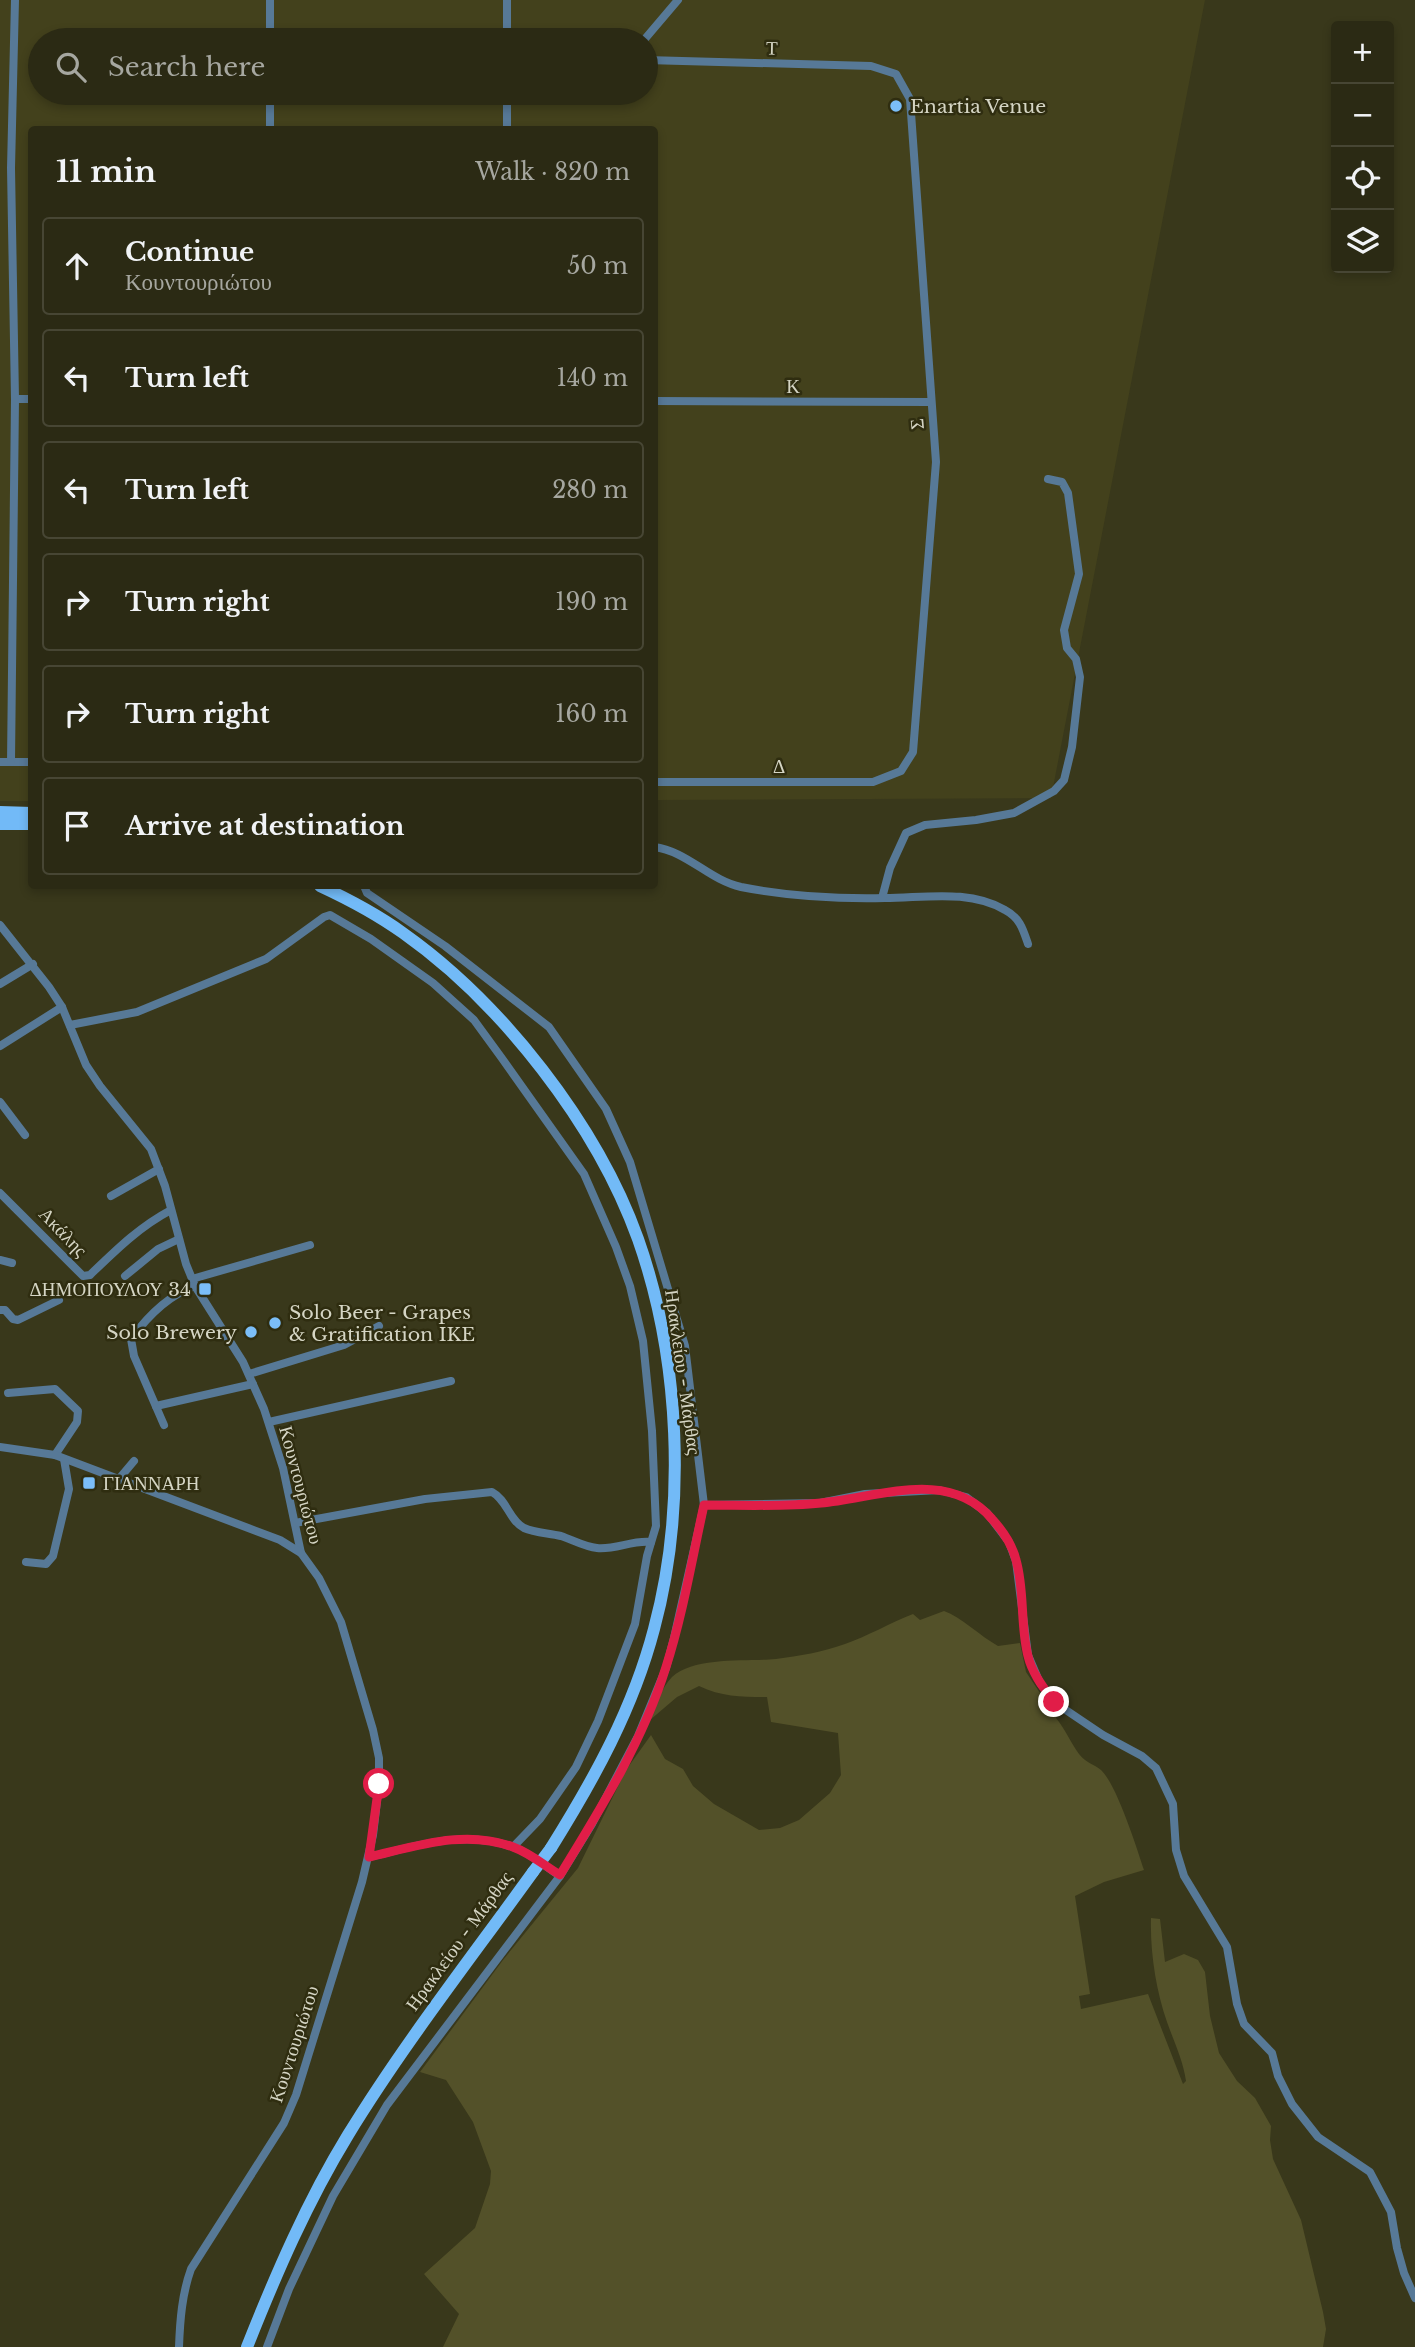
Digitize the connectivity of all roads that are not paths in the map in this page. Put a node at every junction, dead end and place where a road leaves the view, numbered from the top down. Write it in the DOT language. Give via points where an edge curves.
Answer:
graph roads {
  1 [pos="15,0"];
  2 [pos="270,0"];
  3 [pos="507,0"];
  4 [pos="678,0"];
  5 [pos="270,28"];
  6 [pos="507,28"];
  7 [pos="654,28"];
  8 [pos="658,60"];
  9 [pos="896,74"];
  10 [pos="270,105"];
  11 [pos="507,105"];
  12 [pos="270,126"];
  13 [pos="507,126"];
  14 [pos="11,167"];
  15 [pos="0,171"];
  16 [pos="15,399"];
  17 [pos="28,399"];
  18 [pos="658,401"];
  19 [pos="931,402"];
  20 [pos="1048,479"];
  21 [pos="0,762"];
  22 [pos="11,762"];
  23 [pos="28,762"];
  24 [pos="901,771"];
  25 [pos="658,782"];
  26 [pos="0,812"];
  27 [pos="28,813"];
  28 [pos="0,824"];
  29 [pos="28,824"];
  30 [pos="658,848"];
  31 [pos="325,889"];
  32 [pos="365,889"];
  33 [pos="882,898"];
  34 [pos="0,925"];
  35 [pos="1028,944"];
  36 [pos="33,964"];
  37 [pos="0,984"];
  38 [pos="62,1007"];
  39 [pos="70,1025"];
  40 [pos="0,1046"];
  41 [pos="0,1102"];
  42 [pos="25,1135"];
  43 [pos="159,1169"];
  44 [pos="0,1193"];
  45 [pos="111,1196"];
  46 [pos="171,1210"];
  47 [pos="179,1239"];
  48 [pos="310,1245"];
  49 [pos="0,1260"];
  50 [pos="12,1263"];
  51 [pos="125,1276"];
  52 [pos="194,1282"];
  53 [pos="59,1300"];
  54 [pos="0,1310"];
  55 [pos="379,1326"];
  56 [pos="248,1374"];
  57 [pos="451,1381"];
  58 [pos="253,1384"];
  59 [pos="8,1393"];
  60 [pos="156,1406"];
  61 [pos="269,1422"];
  62 [pos="164,1425"];
  63 [pos="0,1447"];
  64 [pos="59,1457"];
  65 [pos="134,1461"];
  66 [pos="118,1480"];
  67 [pos="704,1505"];
  68 [pos="295,1523"];
  69 [pos="651,1542"];
  70 [pos="301,1553"];
  71 [pos="26,1562"];
  72 [pos="513,1847"];
  73 [pos="369,1857"];
  74 [pos="560,1875"];
  75 [pos="1415,2298"];
  76 [pos="179,2347"];
  77 [pos="247,2347"];
  78 [pos="267,2347"];
  1 -- 14 [label="street"];
  2 -- 5 [label="street"];
  3 -- 6 [label="street"];
  4 -- 7 [label="street"];
  8 -- 9 [label="street, Τ" via="871,66"];
  9 -- 19 [label="street, Σ" via="910,99"];
  10 -- 12 [label="street"];
  11 -- 13 [label="street"];
  14 -- 15 [label="street"];
  14 -- 16 [label="street"];
  16 -- 17 [label="street"];
  16 -- 22 [label="street"];
  18 -- 19 [label="street, Κ"];
  19 -- 24 [label="street, Σ" via="936,462 913,752"];
  20 -- 33 [label="street" via="1062,482 1068,492 1079,574 1064,630 1080,677 1072,747 1063,780 1054,792 1014,813 925,825 906,833"];
  21 -- 22 [label="street"];
  22 -- 23 [label="street"];
  24 -- 25 [label="street, Δ" via="873,782"];
  26 -- 27 [label="main road"];
  28 -- 29 [label="main road"];
  30 -- 33 [label="street" via="677,852 738,886"];
  31 -- 77 [label="main road, Ηρακλείου - Μάρθας, bridge" via="402,932 449,969 508,1028 560,1093 617,1189 653,1289 672,1405 674,1511 651,1641 620,1728 551,1848 348,2134 307,2208"];
  32 -- 67 [label="street" via="549,1027 606,1109 630,1162 685,1346"];
  33 -- 35 [label="street" via="951,896 993,905 1021,922"];
  34 -- 36 [label="street, Κουντουριώτου"];
  36 -- 37 [label="street"];
  36 -- 38 [label="street, Κουντουριώτου"];
  38 -- 39 [label="street, Κουντουριώτου"];
  38 -- 40 [label="street"];
  39 -- 43 [label="street, Κουντουριώτου" via="86,1065 151,1149"];
  39 -- 69 [label="street" via="137,1012 266,959 330,915 433,983 474,1020 584,1174 616,1247 643,1341 656,1513"];
  41 -- 42 [label="street"];
  43 -- 45 [label="street"];
  43 -- 46 [label="street, Κουντουριώτου"];
  44 -- 46 [label="street, Ακάλης" via="83,1276 90,1275 149,1221"];
  46 -- 47 [label="street, Κουντουριώτου"];
  47 -- 51 [label="street" via="158,1249"];
  47 -- 52 [label="street, Κουντουριώτου"];
  48 -- 52 [label="street"];
  49 -- 50 [label="street"];
  52 -- 56 [label="street, Κουντουριώτου"];
  52 -- 60 [label="street" via="170,1298 131,1339"];
  53 -- 54 [label="street" via="18,1320"];
  55 -- 56 [label="street" via="333,1349"];
  56 -- 58 [label="street, Κουντουριώτου"];
  57 -- 61 [label="street"];
  58 -- 60 [label="street"];
  58 -- 61 [label="street, Κουντουριώτου"];
  59 -- 64 [label="street" via="55,1389 78,1411 78,1422"];
  60 -- 62 [label="street"];
  61 -- 68 [label="street, Κουντουριώτου"];
  63 -- 64 [label="street"];
  64 -- 66 [label="street"];
  64 -- 71 [label="street" via="69,1489 53,1556 46,1564"];
  65 -- 66 [label="street"];
  66 -- 70 [label="street" via="280,1540"];
  67 -- 74 [label="street" via="656,1695 592,1824"];
  67 -- 75 [label="street" via="820,1503 879,1493 939,1490 966,1497 987,1513 1009,1542 1016,1561 1028,1655 1040,1683 1054,1702 1156,1768 1172,1804 1176,1850 1184,1876 1227,1947 1244,2024 1272,2053 1292,2104 1318,2137 1370,2172 1391,2212"];
  68 -- 69 [label="street" via="425,1499 492,1492 521,1527 533,1531 598,1548"];
  68 -- 70 [label="street, Κουντουριώτου"];
  69 -- 72 [label="street" via="635,1624 594,1732 553,1801"];
  70 -- 73 [label="street, Κουντουριώτου" via="338,1613 373,1730 379,1784"];
  72 -- 73 [label="street" via="464,1838"];
  72 -- 74 [label="street"];
  73 -- 76 [label="street, Κουντουριώτου" via="296,2095 284,2123 191,2269 180,2312"];
  74 -- 78 [label="street" via="387,2105 333,2196"];
}
